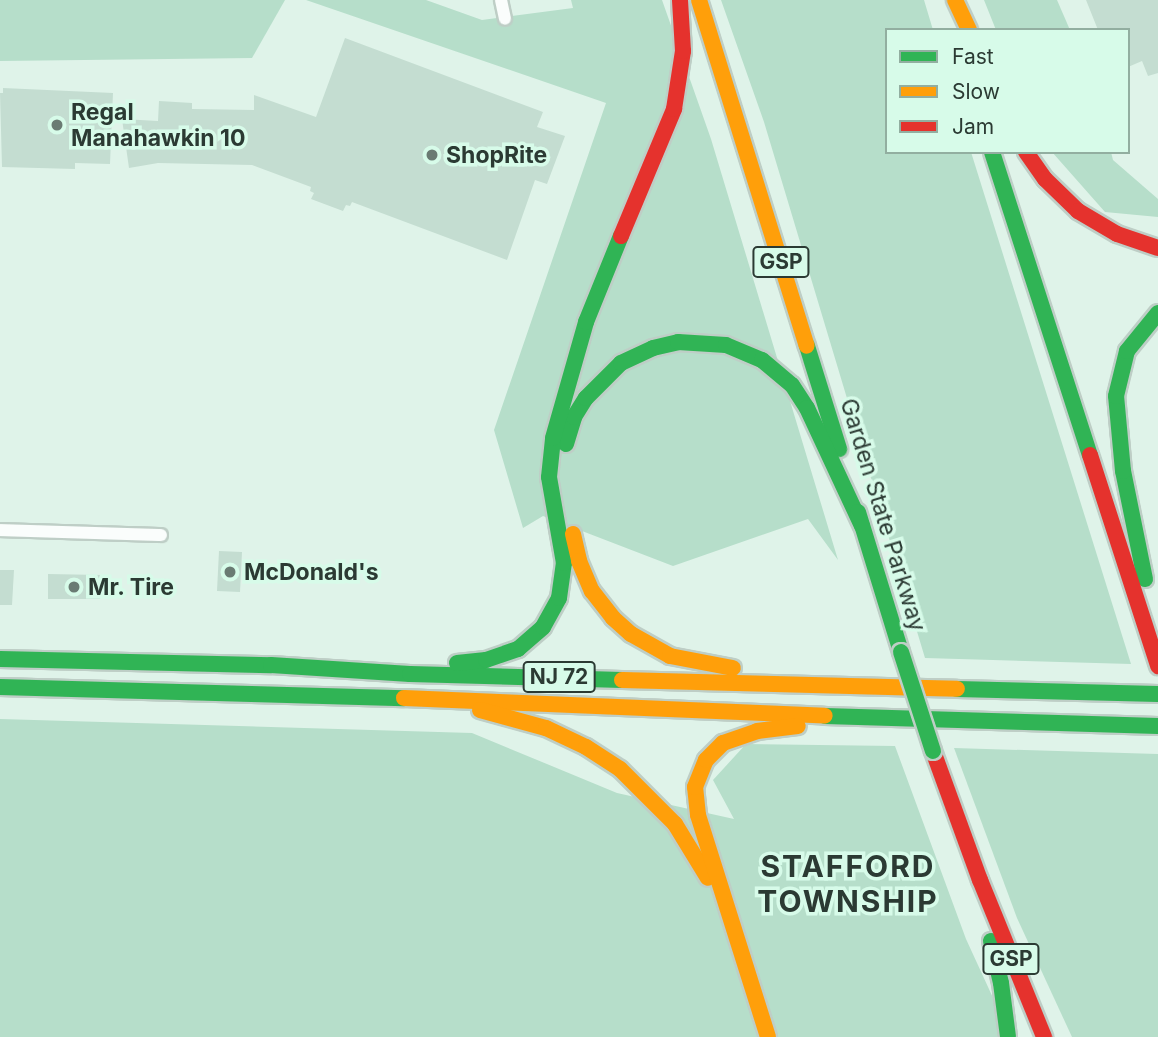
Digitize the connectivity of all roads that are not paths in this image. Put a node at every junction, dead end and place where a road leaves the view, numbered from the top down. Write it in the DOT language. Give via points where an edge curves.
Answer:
graph roads {
  1 [pos="501,0"];
  2 [pos="680,0"];
  3 [pos="699,0"];
  4 [pos="943,0"];
  5 [pos="955,0"];
  6 [pos="505,19"];
  7 [pos="952,28"];
  8 [pos="968,28"];
  9 [pos="993,154"];
  10 [pos="1027,154"];
  11 [pos="1158,248"];
  12 [pos="1158,313"];
  13 [pos="862,526"];
  14 [pos="0,530"];
  15 [pos="161,536"];
  16 [pos="0,659"];
  17 [pos="1157,663"];
  18 [pos="332,669"];
  19 [pos="787,682"];
  20 [pos="0,687"];
  21 [pos="1158,694"];
  22 [pos="447,699"];
  23 [pos="864,718"];
  24 [pos="1158,726"];
  25 [pos="979,880"];
  26 [pos="726,912"];
  27 [pos="768,1037"];
  28 [pos="1008,1037"];
  29 [pos="1044,1037"];
  1 -- 6 [label="street"];
  2 -- 18 [label="highway" via="683,51 674,109 595,299 553,438 549,477 564,563 555,608 536,635 518,649 496,657"];
  3 -- 13 [label="highway, Garden State Parkway / GSP"];
  4 -- 7 [label="highway"];
  5 -- 8 [label="highway"];
  9 -- 17 [label="highway"];
  10 -- 11 [label="highway" via="1078,211 1117,234"];
  12 -- 17 [label="highway" via="1127,351 1118,384 1116,420 1135,542 1154,607"];
  13 -- 19 [label="highway" via="807,408 792,386 774,368 738,349 692,341 642,352 602,378 574,417 563,464 567,503 583,572 605,609 640,640 670,656"];
  13 -- 25 [label="highway, Garden State Parkway / GSP, bridge"];
  14 -- 15 [label="street"];
  16 -- 18 [label="highway, NJ 72"];
  18 -- 19 [label="highway, NJ 72"];
  19 -- 21 [label="highway, NJ 72"];
  20 -- 22 [label="highway, NJ 72"];
  22 -- 23 [label="highway, NJ 72"];
  22 -- 26 [label="highway" via="545,728 620,769 675,824"];
  23 -- 24 [label="highway, NJ 72"];
  23 -- 26 [label="highway" via="748,733 723,743 706,760 697,780 695,801"];
  25 -- 28 [label="highway"];
  25 -- 29 [label="highway, Garden State Parkway / GSP"];
  26 -- 27 [label="highway"];
}
